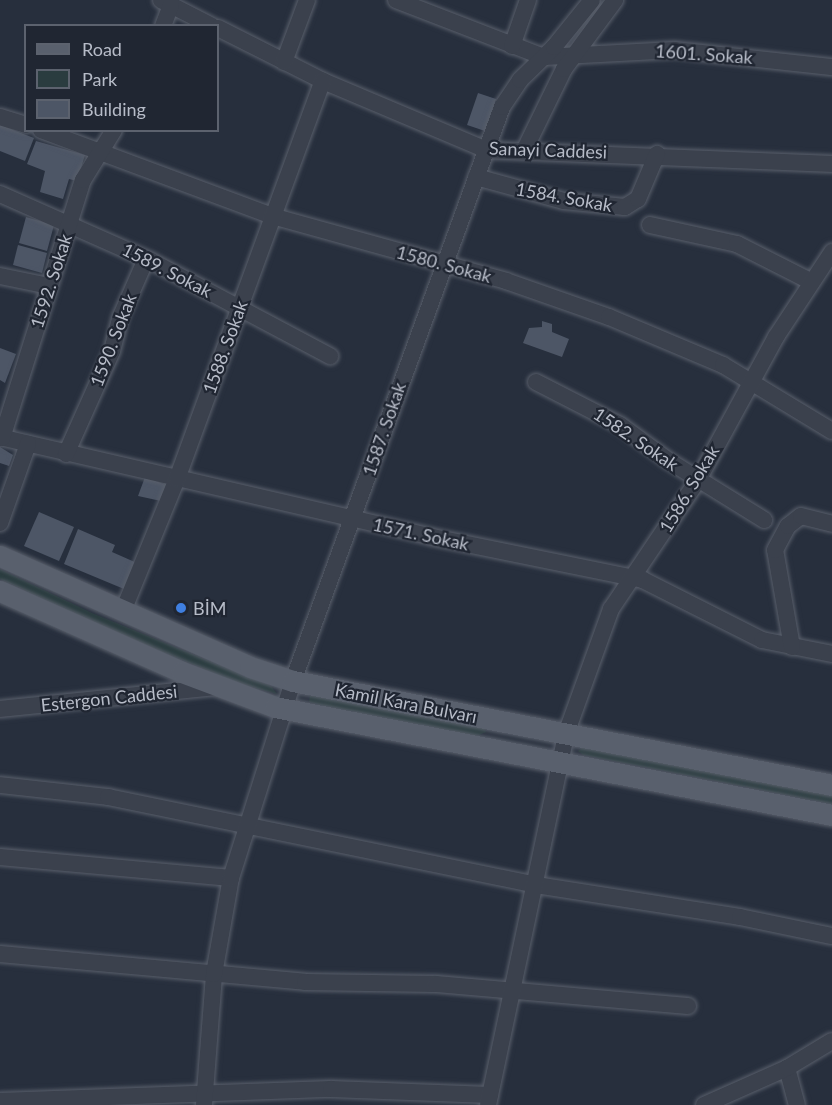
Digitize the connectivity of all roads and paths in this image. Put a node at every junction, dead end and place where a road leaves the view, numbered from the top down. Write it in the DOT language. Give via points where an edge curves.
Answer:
graph roads {
  1 [pos="307,0"];
  2 [pos="396,0"];
  3 [pos="528,0"];
  4 [pos="592,0"];
  5 [pos="615,0"];
  6 [pos="166,2"];
  7 [pos="413,3"];
  8 [pos="163,24"];
  9 [pos="208,24"];
  10 [pos="219,29"];
  11 [pos="512,46"];
  12 [pos="575,54"];
  13 [pos="544,57"];
  14 [pos="284,62"];
  15 [pos="832,67"];
  16 [pos="323,81"];
  17 [pos="0,117"];
  18 [pos="24,125"];
  19 [pos="47,132"];
  20 [pos="112,132"];
  21 [pos="99,149"];
  22 [pos="486,150"];
  23 [pos="524,151"];
  24 [pos="657,154"];
  25 [pos="832,164"];
  26 [pos="476,177"];
  27 [pos="0,194"];
  28 [pos="272,216"];
  29 [pos="69,223"];
  30 [pos="651,225"];
  31 [pos="832,252"];
  32 [pos="146,259"];
  33 [pos="442,264"];
  34 [pos="0,276"];
  35 [pos="812,282"];
  36 [pos="49,286"];
  37 [pos="239,307"];
  38 [pos="330,356"];
  39 [pos="751,381"];
  40 [pos="536,382"];
  41 [pos="832,431"];
  42 [pos="1,438"];
  43 [pos="28,444"];
  44 [pos="66,454"];
  45 [pos="177,478"];
  46 [pos="698,480"];
  47 [pos="352,518"];
  48 [pos="764,520"];
  49 [pos="0,523"];
  50 [pos="832,524"];
  51 [pos="788,526"];
  52 [pos="775,550"];
  53 [pos="0,556"];
  54 [pos="629,578"];
  55 [pos="0,591"];
  56 [pos="123,611"];
  57 [pos="792,647"];
  58 [pos="832,654"];
  59 [pos="293,681"];
  60 [pos="218,687"];
  61 [pos="0,709"];
  62 [pos="283,709"];
  63 [pos="566,734"];
  64 [pos="562,761"];
  65 [pos="0,785"];
  66 [pos="832,785"];
  67 [pos="832,815"];
  68 [pos="248,826"];
  69 [pos="0,857"];
  70 [pos="231,878"];
  71 [pos="536,885"];
  72 [pos="832,936"];
  73 [pos="0,954"];
  74 [pos="214,974"];
  75 [pos="513,991"];
  76 [pos="688,1006"];
  77 [pos="832,1041"];
  78 [pos="787,1068"];
  79 [pos="204,1100"];
  80 [pos="489,1100"];
  81 [pos="0,1101"];
  82 [pos="704,1105"];
  83 [pos="797,1105"];
  1 -- 14 [label="street"];
  2 -- 7 [label="street"];
  3 -- 11 [label="street"];
  4 -- 13 [label="street, 1587. Sokak"];
  5 -- 12 [label="street"];
  6 -- 8 [label="street"];
  6 -- 9 [label="street"];
  7 -- 11 [label="street"];
  10 -- 14 [label="street, Sanayi Caddesi"];
  11 -- 13 [label="street"];
  12 -- 13 [label="street, 1601. Sokak"];
  12 -- 15 [label="street, 1601. Sokak" via="675,50"];
  12 -- 23 [label="street"];
  13 -- 22 [label="street, 1587. Sokak" via="507,97"];
  14 -- 16 [label="street, Sanayi Caddesi"];
  16 -- 22 [label="street, Sanayi Caddesi"];
  16 -- 28 [label="street, 1588. Sokak"];
  17 -- 18 [label="street"];
  19 -- 21 [label="street, 1580. Sokak"];
  20 -- 21 [label="street, 1592. Sokak"];
  21 -- 28 [label="street, 1580. Sokak"];
  21 -- 29 [label="street, 1592. Sokak" via="83,180"];
  22 -- 23 [label="street, Sanayi Caddesi"];
  22 -- 26 [label="street, 1587. Sokak"];
  23 -- 24 [label="street, Sanayi Caddesi"];
  24 -- 25 [label="street, Sanayi Caddesi"];
  24 -- 26 [label="street, 1584. Sokak" via="638,199 625,207 555,199"];
  26 -- 33 [label="street, 1587. Sokak"];
  27 -- 29 [label="street, 1589. Sokak"];
  28 -- 33 [label="street, 1580. Sokak"];
  28 -- 37 [label="street, 1588. Sokak"];
  29 -- 32 [label="street, 1589. Sokak"];
  29 -- 36 [label="street, 1592. Sokak"];
  30 -- 35 [label="street" via="737,244"];
  31 -- 35 [label="street, 1586. Sokak"];
  32 -- 37 [label="street, 1589. Sokak"];
  32 -- 44 [label="street, 1590. Sokak" via="121,316 112,351"];
  33 -- 39 [label="street, 1580. Sokak" via="506,281 609,317"];
  33 -- 47 [label="street, 1587. Sokak"];
  34 -- 36 [label="street"];
  35 -- 39 [label="street, 1586. Sokak"];
  36 -- 42 [label="street, 1592. Sokak"];
  37 -- 38 [label="street, 1589. Sokak"];
  37 -- 45 [label="street, 1588. Sokak"];
  39 -- 41 [label="street, 1580. Sokak"];
  39 -- 46 [label="street, 1586. Sokak"];
  40 -- 46 [label="street, 1582. Sokak" via="620,425"];
  42 -- 43 [label="street, 1571. Sokak"];
  43 -- 44 [label="street, 1571. Sokak"];
  43 -- 49 [label="street"];
  44 -- 45 [label="street, 1571. Sokak"];
  45 -- 47 [label="street, 1571. Sokak"];
  45 -- 56 [label="street, 1588. Sokak"];
  46 -- 48 [label="street, 1582. Sokak"];
  46 -- 54 [label="street, 1586. Sokak"];
  47 -- 54 [label="street, 1571. Sokak"];
  47 -- 59 [label="street, 1587. Sokak"];
  48 -- 51 [label="street, 1582. Sokak"];
  48 -- 52 [label="street"];
  50 -- 51 [label="street" via="809,515 794,519"];
  51 -- 52 [label="street"];
  52 -- 57 [label="street"];
  53 -- 56 [label="main road, Kamil Kara Bulvarı"];
  54 -- 57 [label="street, 1571. Sokak" via="654,585 762,640"];
  54 -- 63 [label="street, 1586. Sokak" via="611,609"];
  55 -- 60 [label="main road, Kamil Kara Bulvarı"];
  56 -- 59 [label="main road, Kamil Kara Bulvarı" via="250,667"];
  57 -- 58 [label="street, 1571. Sokak"];
  59 -- 62 [label="street, 1587. Sokak"];
  59 -- 63 [label="main road, Kamil Kara Bulvarı"];
  60 -- 61 [label="street, Estergon Caddesi"];
  60 -- 62 [label="main road, Kamil Kara Bulvarı"];
  62 -- 64 [label="main road, Kamil Kara Bulvarı"];
  62 -- 68 [label="street, 1587. Sokak"];
  63 -- 64 [label="street, 1586. Sokak"];
  63 -- 66 [label="main road, Kamil Kara Bulvarı"];
  64 -- 67 [label="main road, Kamil Kara Bulvarı"];
  64 -- 71 [label="street, 1586. Sokak"];
  65 -- 68 [label="street" via="108,797"];
  68 -- 70 [label="street, 1587. Sokak"];
  68 -- 71 [label="street"];
  69 -- 70 [label="street"];
  70 -- 74 [label="street, 1587. Sokak"];
  71 -- 72 [label="street" via="740,916"];
  71 -- 75 [label="street, 1586. Sokak"];
  73 -- 74 [label="street"];
  74 -- 75 [label="street"];
  74 -- 79 [label="street, 1587. Sokak"];
  75 -- 76 [label="street"];
  75 -- 80 [label="street, 1586. Sokak"];
  77 -- 78 [label="street"];
  78 -- 82 [label="street"];
  78 -- 83 [label="street"];
  79 -- 80 [label="street" via="331,1089"];
  79 -- 81 [label="street"];
}
